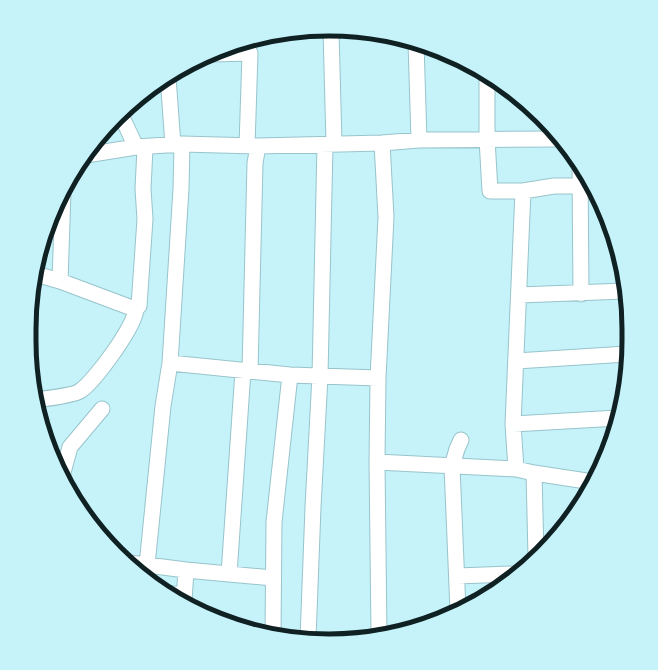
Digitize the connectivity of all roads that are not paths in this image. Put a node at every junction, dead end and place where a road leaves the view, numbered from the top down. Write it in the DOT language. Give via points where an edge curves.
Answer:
graph roads {
  1 [pos="331,36"];
  2 [pos="250,46"];
  3 [pos="416,50"];
  4 [pos="487,82"];
  5 [pos="169,83"];
  6 [pos="124,120"];
  7 [pos="487,139"];
  8 [pos="551,139"];
  9 [pos="419,140"];
  10 [pos="382,143"];
  11 [pos="177,145"];
  12 [pos="330,145"];
  13 [pos="253,146"];
  14 [pos="141,148"];
  15 [pos="95,154"];
  16 [pos="580,178"];
  17 [pos="580,186"];
  18 [pos="523,191"];
  19 [pos="62,207"];
  20 [pos="41,276"];
  21 [pos="60,281"];
  22 [pos="619,291"];
  23 [pos="581,294"];
  24 [pos="519,295"];
  25 [pos="136,308"];
  26 [pos="621,354"];
  27 [pos="516,360"];
  28 [pos="170,363"];
  29 [pos="246,371"];
  30 [pos="290,375"];
  31 [pos="320,376"];
  32 [pos="378,378"];
  33 [pos="42,399"];
  34 [pos="102,409"];
  35 [pos="612,418"];
  36 [pos="513,424"];
  37 [pos="461,440"];
  38 [pos="377,462"];
  39 [pos="452,466"];
  40 [pos="64,467"];
  41 [pos="516,469"];
  42 [pos="534,473"];
  43 [pos="587,481"];
  44 [pos="536,548"];
  45 [pos="140,564"];
  46 [pos="147,565"];
  47 [pos="186,570"];
  48 [pos="229,574"];
  49 [pos="505,574"];
  50 [pos="457,576"];
  51 [pos="273,578"];
  52 [pos="184,596"];
  53 [pos="458,605"];
  54 [pos="273,628"];
  55 [pos="379,629"];
  56 [pos="308,633"];
  1 -- 12 [label="street"];
  2 -- 13 [label="street"];
  3 -- 9 [label="street"];
  4 -- 7 [label="street"];
  5 -- 11 [label="street"];
  6 -- 14 [label="street"];
  7 -- 8 [label="street"];
  7 -- 9 [label="street"];
  7 -- 18 [label="street" via="490,191"];
  9 -- 10 [label="street"];
  10 -- 12 [label="street"];
  10 -- 32 [label="street" via="386,217"];
  11 -- 13 [label="street"];
  11 -- 14 [label="street"];
  11 -- 28 [label="street" via="181,189"];
  12 -- 13 [label="street"];
  12 -- 31 [label="street"];
  13 -- 29 [label="street" via="256,163"];
  14 -- 15 [label="street"];
  14 -- 25 [label="street" via="145,219 139,306"];
  16 -- 17 [label="street"];
  17 -- 18 [label="street" via="554,186"];
  17 -- 23 [label="street"];
  18 -- 24 [label="street"];
  19 -- 21 [label="street"];
  20 -- 21 [label="street"];
  21 -- 25 [label="street"];
  22 -- 23 [label="street"];
  23 -- 24 [label="street"];
  24 -- 27 [label="street"];
  25 -- 33 [label="street" via="135,318 118,346 80,392"];
  26 -- 27 [label="street"];
  27 -- 36 [label="street"];
  28 -- 29 [label="street"];
  28 -- 46 [label="street" via="163,406"];
  29 -- 30 [label="street"];
  29 -- 48 [label="street"];
  30 -- 31 [label="street"];
  30 -- 51 [label="street" via="274,522"];
  31 -- 32 [label="street"];
  31 -- 56 [label="street"];
  32 -- 38 [label="street"];
  34 -- 40 [label="street" via="70,447"];
  35 -- 36 [label="street"];
  36 -- 41 [label="street"];
  37 -- 39 [label="street"];
  38 -- 39 [label="street"];
  38 -- 55 [label="street"];
  39 -- 41 [label="street"];
  39 -- 50 [label="street"];
  41 -- 42 [label="street"];
  42 -- 43 [label="street"];
  42 -- 44 [label="street"];
  45 -- 46 [label="street"];
  46 -- 47 [label="street"];
  47 -- 48 [label="street"];
  47 -- 52 [label="street"];
  48 -- 51 [label="street"];
  49 -- 50 [label="street"];
  50 -- 53 [label="street"];
  51 -- 54 [label="street"];
}
